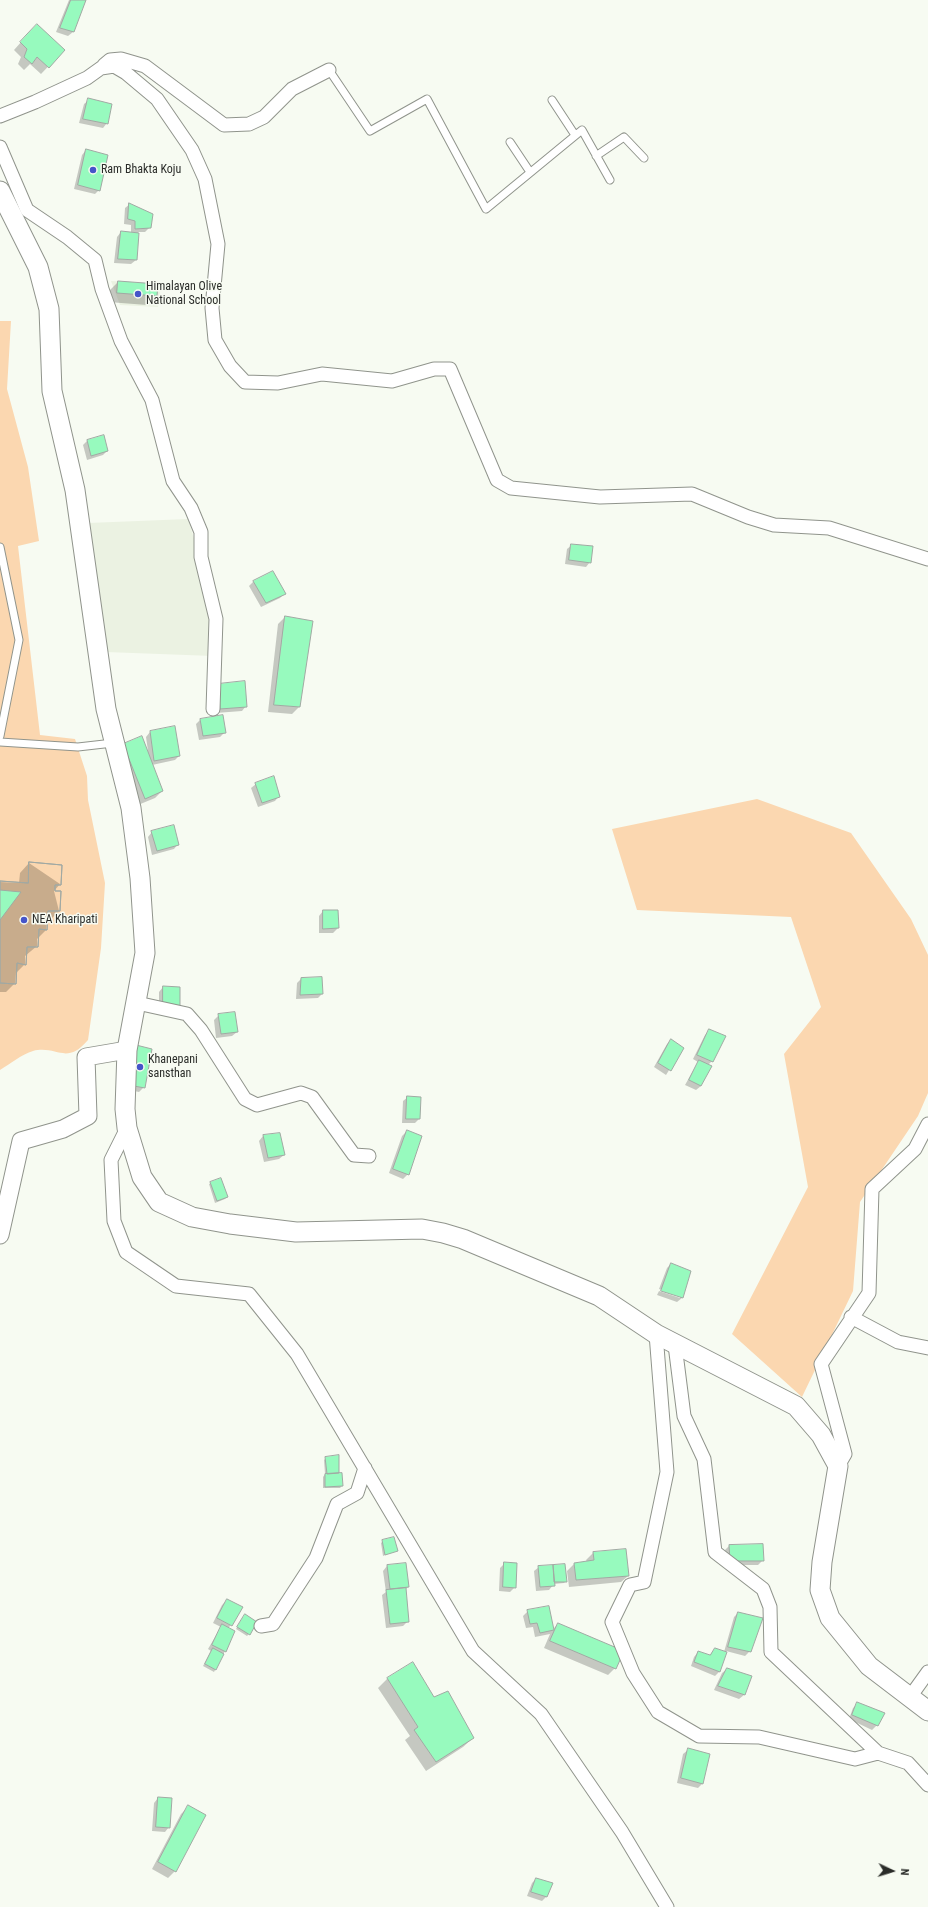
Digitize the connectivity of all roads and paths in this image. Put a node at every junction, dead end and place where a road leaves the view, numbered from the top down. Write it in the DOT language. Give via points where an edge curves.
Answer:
graph roads {
  1 [pos="101,68"];
  2 [pos="329,70"];
  3 [pos="552,100"];
  4 [pos="0,116"];
  5 [pos="575,135"];
  6 [pos="510,142"];
  7 [pos="0,147"];
  8 [pos="596,156"];
  9 [pos="644,158"];
  10 [pos="530,172"];
  11 [pos="610,180"];
  12 [pos="0,191"];
  13 [pos="0,547"];
  14 [pos="928,559"];
  15 [pos="213,709"];
  16 [pos="0,736"];
  17 [pos="0,742"];
  18 [pos="114,743"];
  19 [pos="137,1002"];
  20 [pos="128,1050"];
  21 [pos="928,1124"];
  22 [pos="127,1128"];
  23 [pos="369,1156"];
  24 [pos="0,1235"];
  25 [pos="851,1317"];
  26 [pos="656,1334"];
  27 [pos="675,1345"];
  28 [pos="928,1348"];
  29 [pos="838,1466"];
  30 [pos="365,1468"];
  31 [pos="261,1626"];
  32 [pos="928,1672"];
  33 [pos="910,1697"];
  34 [pos="928,1711"];
  35 [pos="878,1753"];
  36 [pos="928,1785"];
  37 [pos="667,1907"];
  1 -- 2 [label="street" via="110,60 121,59 145,66 224,125 249,124 264,117 292,89"];
  1 -- 4 [label="street" via="87,78"];
  1 -- 14 [label="street" via="114,66 157,100 192,150 205,179 218,244 212,308 215,340 230,366 245,382 278,383 322,374 392,381 434,370 450,369 497,480 511,488 600,497 692,494 774,525 829,528"];
  2 -- 10 [label="lane" via="370,131 427,99 486,209"];
  3 -- 5 [label="lane"];
  5 -- 8 [label="lane" via="582,130"];
  5 -- 10 [label="lane"];
  6 -- 10 [label="lane"];
  7 -- 15 [label="street" via="27,210 95,260 102,289 121,341 152,400 173,481 192,508 201,532 201,557 216,619"];
  8 -- 9 [label="lane" via="624,137"];
  8 -- 11 [label="lane"];
  12 -- 18 [label="main road" via="38,267 49,309 52,391 75,490 100,670"];
  13 -- 16 [label="lane" via="19,640"];
  17 -- 18 [label="lane" via="78,747"];
  18 -- 19 [label="main road" via="131,808 142,893 145,953"];
  19 -- 20 [label="main road"];
  19 -- 23 [label="street" via="187,1014 201,1030 245,1100 257,1105 302,1093 312,1097 354,1155"];
  20 -- 22 [label="main road" via="125,1109"];
  20 -- 24 [label="street" via="86,1057 88,1116 63,1129 21,1141"];
  21 -- 25 [label="street" via="915,1149 872,1189 869,1293"];
  22 -- 26 [label="main road" via="142,1177 159,1202 192,1217 296,1232 422,1229 443,1232 599,1296"];
  22 -- 30 [label="street" via="111,1160 114,1221 126,1252 176,1286 249,1294 298,1354"];
  25 -- 28 [label="street" via="898,1342"];
  25 -- 29 [label="street" via="821,1364 845,1454"];
  26 -- 27 [label="main road"];
  26 -- 35 [label="street" via="667,1472 644,1582 630,1585 612,1622 632,1673 658,1712 699,1736 759,1737 855,1759"];
  27 -- 29 [label="main road" via="796,1406 821,1435"];
  27 -- 35 [label="street" via="684,1416 704,1459 715,1552 763,1589 770,1607 771,1652"];
  29 -- 33 [label="main road" via="822,1562 820,1590 830,1618 869,1666"];
  30 -- 31 [label="street" via="357,1493 337,1504 316,1558 300,1584 273,1624"];
  30 -- 37 [label="street" via="473,1651 541,1714 622,1832"];
  32 -- 33 [label="street"];
  33 -- 34 [label="main road"];
  35 -- 36 [label="street" via="908,1763"];
}
